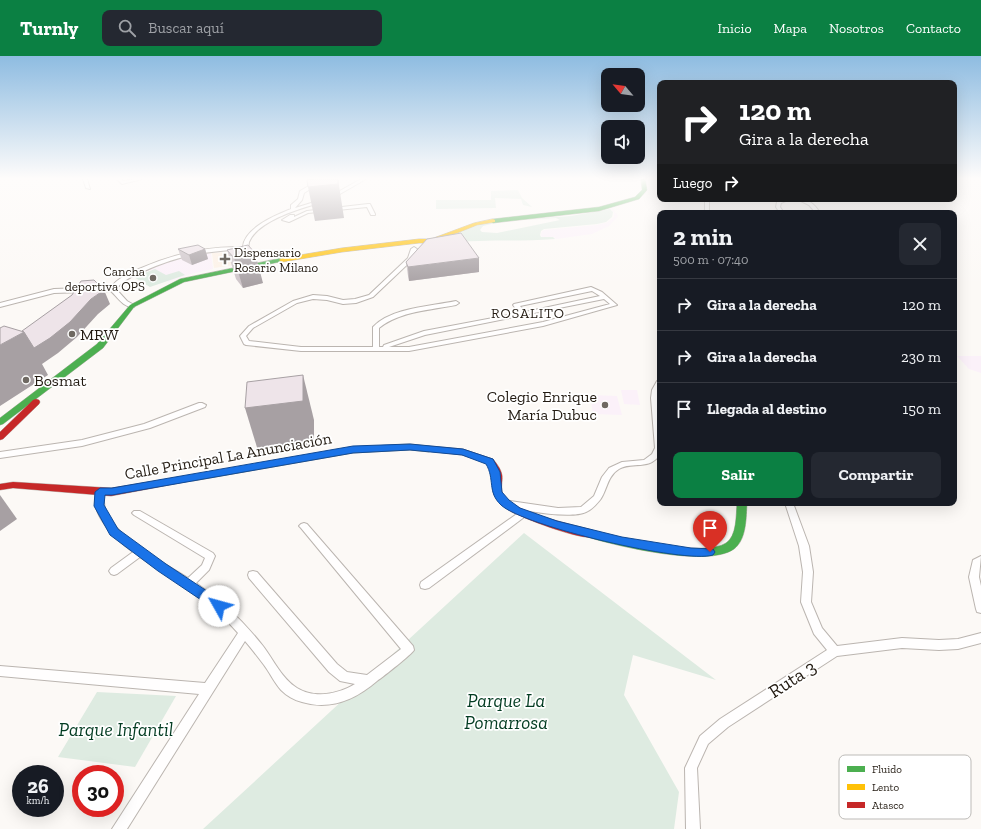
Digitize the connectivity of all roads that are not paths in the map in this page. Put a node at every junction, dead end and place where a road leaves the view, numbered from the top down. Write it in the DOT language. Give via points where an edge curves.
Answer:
graph roads {
  1 [pos="283,215"];
  2 [pos="294,215"];
  3 [pos="300,215"];
  4 [pos="548,215"];
  5 [pos="416,247"];
  6 [pos="244,248"];
  7 [pos="250,266"];
  8 [pos="113,289"];
  9 [pos="604,297"];
  10 [pos="456,303"];
  11 [pos="0,305"];
  12 [pos="132,306"];
  13 [pos="523,314"];
  14 [pos="376,349"];
  15 [pos="657,388"];
  16 [pos="202,405"];
  17 [pos="0,422"];
  18 [pos="657,423"];
  19 [pos="0,437"];
  20 [pos="0,455"];
  21 [pos="657,455"];
  22 [pos="0,487"];
  23 [pos="100,492"];
  24 [pos="505,503"];
  25 [pos="741,506"];
  26 [pos="790,506"];
  27 [pos="137,513"];
  28 [pos="524,513"];
  29 [pos="304,526"];
  30 [pos="140,552"];
  31 [pos="981,560"];
  32 [pos="114,571"];
  33 [pos="253,575"];
  34 [pos="188,585"];
  35 [pos="425,585"];
  36 [pos="981,609"];
  37 [pos="244,632"];
  38 [pos="981,638"];
  39 [pos="835,651"];
  40 [pos="0,671"];
  41 [pos="369,681"];
  42 [pos="208,689"];
  43 [pos="120,829"];
  44 [pos="693,829"];
  1 -- 6 [label="street" via="259,227"];
  2 -- 3 [label="street" via="284,220 289,221"];
  4 -- 5 [label="street" via="476,224"];
  5 -- 7 [label="street" via="342,250"];
  5 -- 14 [label="street" via="410,259 371,296 356,301 343,302 313,297 295,302 251,327 244,336 246,343 264,346 301,349"];
  5 -- 19 [label="street" via="357,251 252,269 174,287 144,304 108,347 29,408"];
  6 -- 7 [label="street"];
  6 -- 8 [label="street" via="199,250 180,254 116,283"];
  7 -- 12 [label="street" via="182,280"];
  8 -- 11 [label="street" via="54,291"];
  8 -- 12 [label="street"];
  9 -- 13 [label="street"];
  9 -- 13 [label="street" via="590,289 516,305"];
  9 -- 14 [label="street" via="614,305 543,324 446,343"];
  10 -- 14 [label="street" via="396,316 382,322 376,327"];
  12 -- 17 [label="street" via="100,346"];
  13 -- 14 [label="street" via="424,333"];
  15 -- 18 [label="street"];
  16 -- 20 [label="street" via="146,426 82,442"];
  21 -- 24 [label="street" via="649,462 622,464 609,472 598,497 582,510 568,511"];
  22 -- 23 [label="street, Calle Principal La Anunciación" via="55,487"];
  23 -- 24 [label="street, Calle Principal La Anunciación" via="353,450 410,447 463,452 490,462 496,472 497,493"];
  23 -- 30 [label="street" via="99,506 110,526"];
  24 -- 28 [label="street"];
  25 -- 28 [label="street" via="736,538 725,549 710,552 691,552 622,542"];
  26 -- 39 [label="street" via="804,546 808,572 806,602 818,631"];
  27 -- 34 [label="street" via="210,556 206,567"];
  28 -- 35 [label="street"];
  29 -- 41 [label="street" via="409,650 385,666"];
  30 -- 32 [label="street"];
  30 -- 34 [label="street"];
  31 -- 36 [label="street" via="976,563 974,577"];
  33 -- 41 [label="street" via="333,668 344,677"];
  34 -- 37 [label="street" via="209,598"];
  37 -- 41 [label="street" via="277,677 290,690 306,698 327,700 350,695"];
  37 -- 42 [label="street"];
  38 -- 39 [label="street, Ruta 3" via="958,644 902,643"];
  39 -- 44 [label="street, Ruta 3" via="724,723 704,740 691,768"];
  40 -- 42 [label="street"];
  42 -- 43 [label="street"];
}
